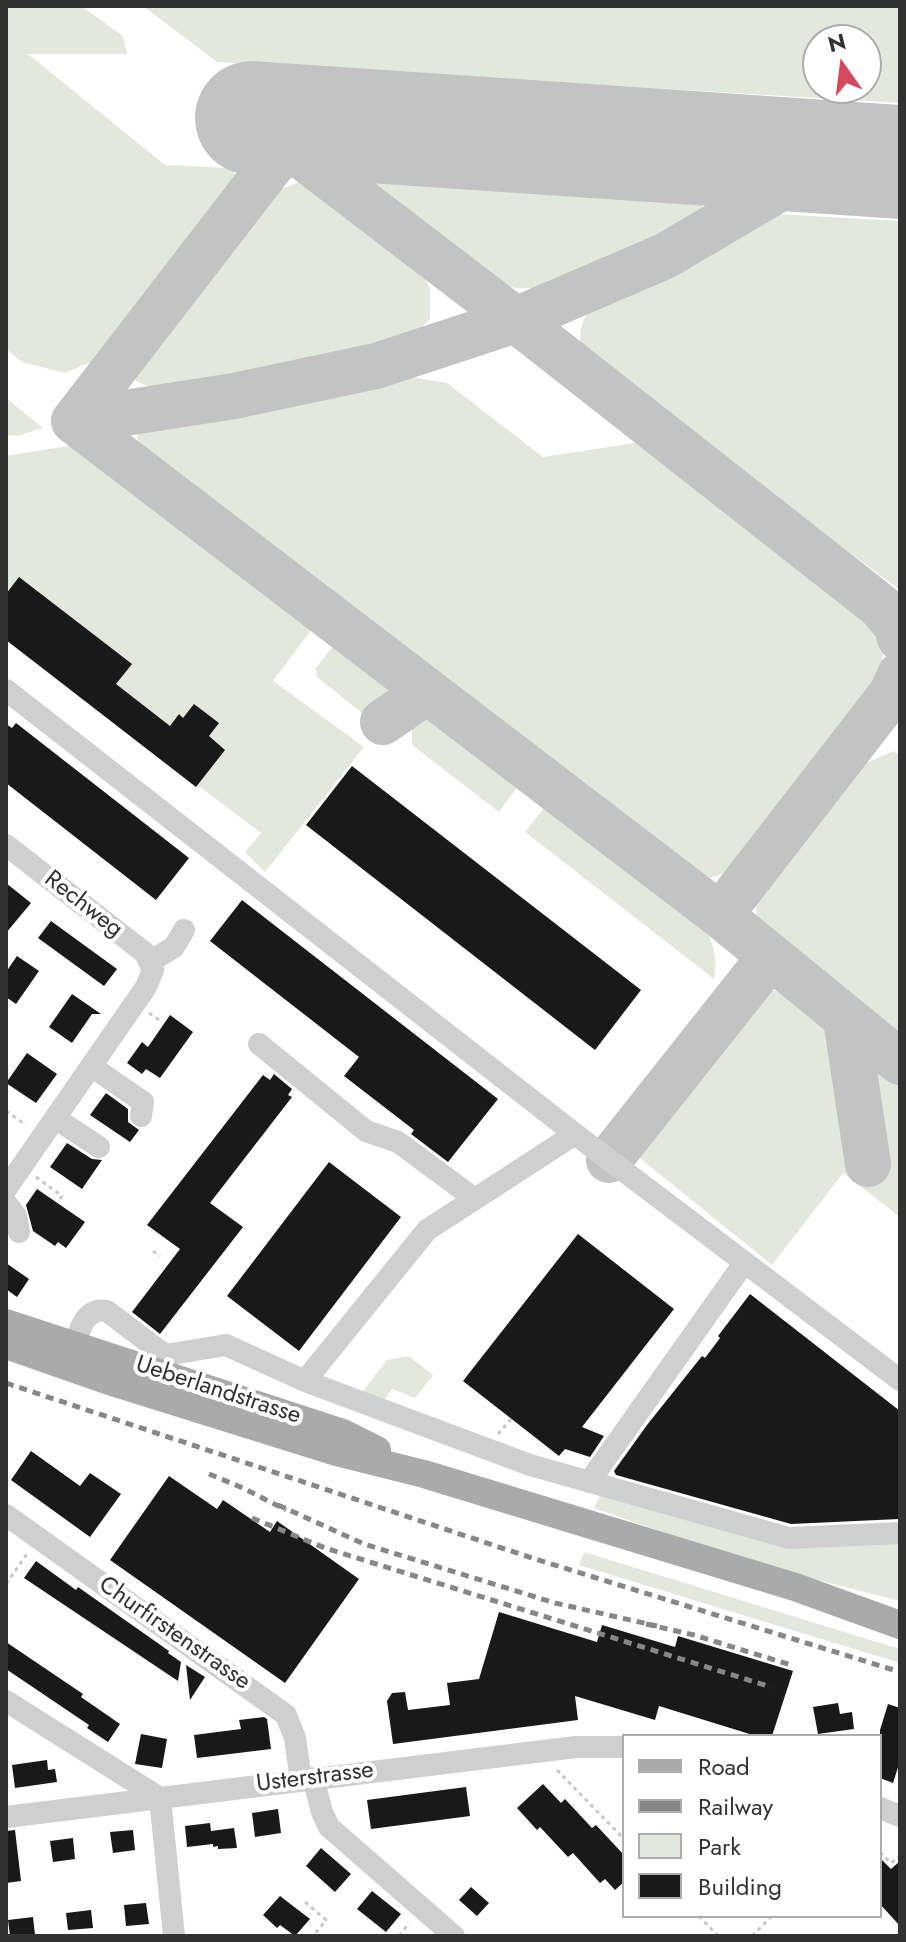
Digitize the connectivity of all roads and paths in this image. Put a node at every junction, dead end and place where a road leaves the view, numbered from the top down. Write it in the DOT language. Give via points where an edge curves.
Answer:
graph roads {
  1 [pos="6,690"];
  2 [pos="6,845"];
  3 [pos="184,930"];
  4 [pos="152,966"];
  5 [pos="259,1044"];
  6 [pos="91,1066"];
  7 [pos="6,1111"];
  8 [pos="141,1116"];
  9 [pos="55,1118"];
  10 [pos="575,1134"];
  11 [pos="42,1137"];
  12 [pos="99,1147"];
  13 [pos="30,1172"];
  14 [pos="6,1189"];
  15 [pos="475,1199"];
  16 [pos="58,1202"];
  17 [pos="6,1203"];
  18 [pos="19,1232"];
  19 [pos="153,1251"];
  20 [pos="160,1256"];
  21 [pos="744,1263"];
  22 [pos="6,1323"];
  23 [pos="6,1345"];
  24 [pos="72,1356"];
  25 [pos="900,1380"];
  26 [pos="305,1381"];
  27 [pos="589,1482"];
  28 [pos="6,1515"];
  29 [pos="900,1533"];
  30 [pos="38,1537"];
  31 [pos="6,1584"];
  32 [pos="795,1587"];
  33 [pos="900,1609"];
  34 [pos="900,1625"];
  35 [pos="6,1701"];
  36 [pos="622,1747"];
  37 [pos="550,1763"];
  38 [pos="307,1779"];
  39 [pos="160,1798"];
  40 [pos="6,1817"];
  41 [pos="622,1837"];
  42 [pos="882,1854"];
  43 [pos="900,1856"];
  44 [pos="305,1902"];
  45 [pos="416,1915"];
  46 [pos="701,1918"];
  47 [pos="770,1918"];
  48 [pos="764,1923"];
  49 [pos="770,1929"];
  50 [pos="174,1936"];
  51 [pos="313,1936"];
  52 [pos="399,1936"];
  53 [pos="454,1936"];
  54 [pos="718,1936"];
  55 [pos="752,1936"];
  1 -- 10 [label="street"];
  2 -- 4 [label="street, Rechweg" via="145,953"];
  3 -- 4 [label="street"];
  4 -- 6 [label="street" via="146,987"];
  5 -- 15 [label="street" via="366,1131 398,1142"];
  6 -- 8 [label="street" via="143,1102"];
  6 -- 9 [label="street"];
  7 -- 11 [label="path"];
  9 -- 11 [label="street"];
  9 -- 12 [label="street"];
  10 -- 15 [label="street"];
  10 -- 21 [label="street"];
  11 -- 14 [label="street"];
  13 -- 16 [label="path" via="62,1196"];
  15 -- 26 [label="street" via="427,1230"];
  17 -- 18 [label="street"];
  19 -- 20 [label="path"];
  21 -- 25 [label="street"];
  21 -- 27 [label="street"];
  22 -- 24 [label="main road, Ueberlandstrasse"];
  23 -- 24 [label="main road, Ueberlandstrasse"];
  24 -- 26 [label="street" via="85,1319 101,1309 165,1355 226,1345"];
  24 -- 32 [label="main road, Ueberlandstrasse" via="336,1452"];
  26 -- 27 [label="street"];
  27 -- 29 [label="street" via="789,1538"];
  28 -- 30 [label="street, Churfirstenstrasse"];
  30 -- 31 [label="path"];
  30 -- 38 [label="street, Churfirstenstrasse" via="286,1715"];
  32 -- 33 [label="main road, Ueberlandstrasse"];
  32 -- 34 [label="main road, Ueberlandstrasse"];
  35 -- 39 [label="street"];
  36 -- 38 [label="street, Usterstrasse" via="576,1747"];
  37 -- 41 [label="path"];
  38 -- 39 [label="street, Usterstrasse"];
  38 -- 53 [label="street, Churfirstenstrasse" via="329,1827 389,1891"];
  39 -- 40 [label="street, Usterstrasse"];
  39 -- 50 [label="street"];
  42 -- 43 [label="path" via="891,1863"];
  44 -- 51 [label="path" via="326,1920"];
  45 -- 52 [label="path"];
  46 -- 54 [label="path"];
  47 -- 48 [label="path"];
  48 -- 49 [label="path"];
  48 -- 55 [label="path"];
}
